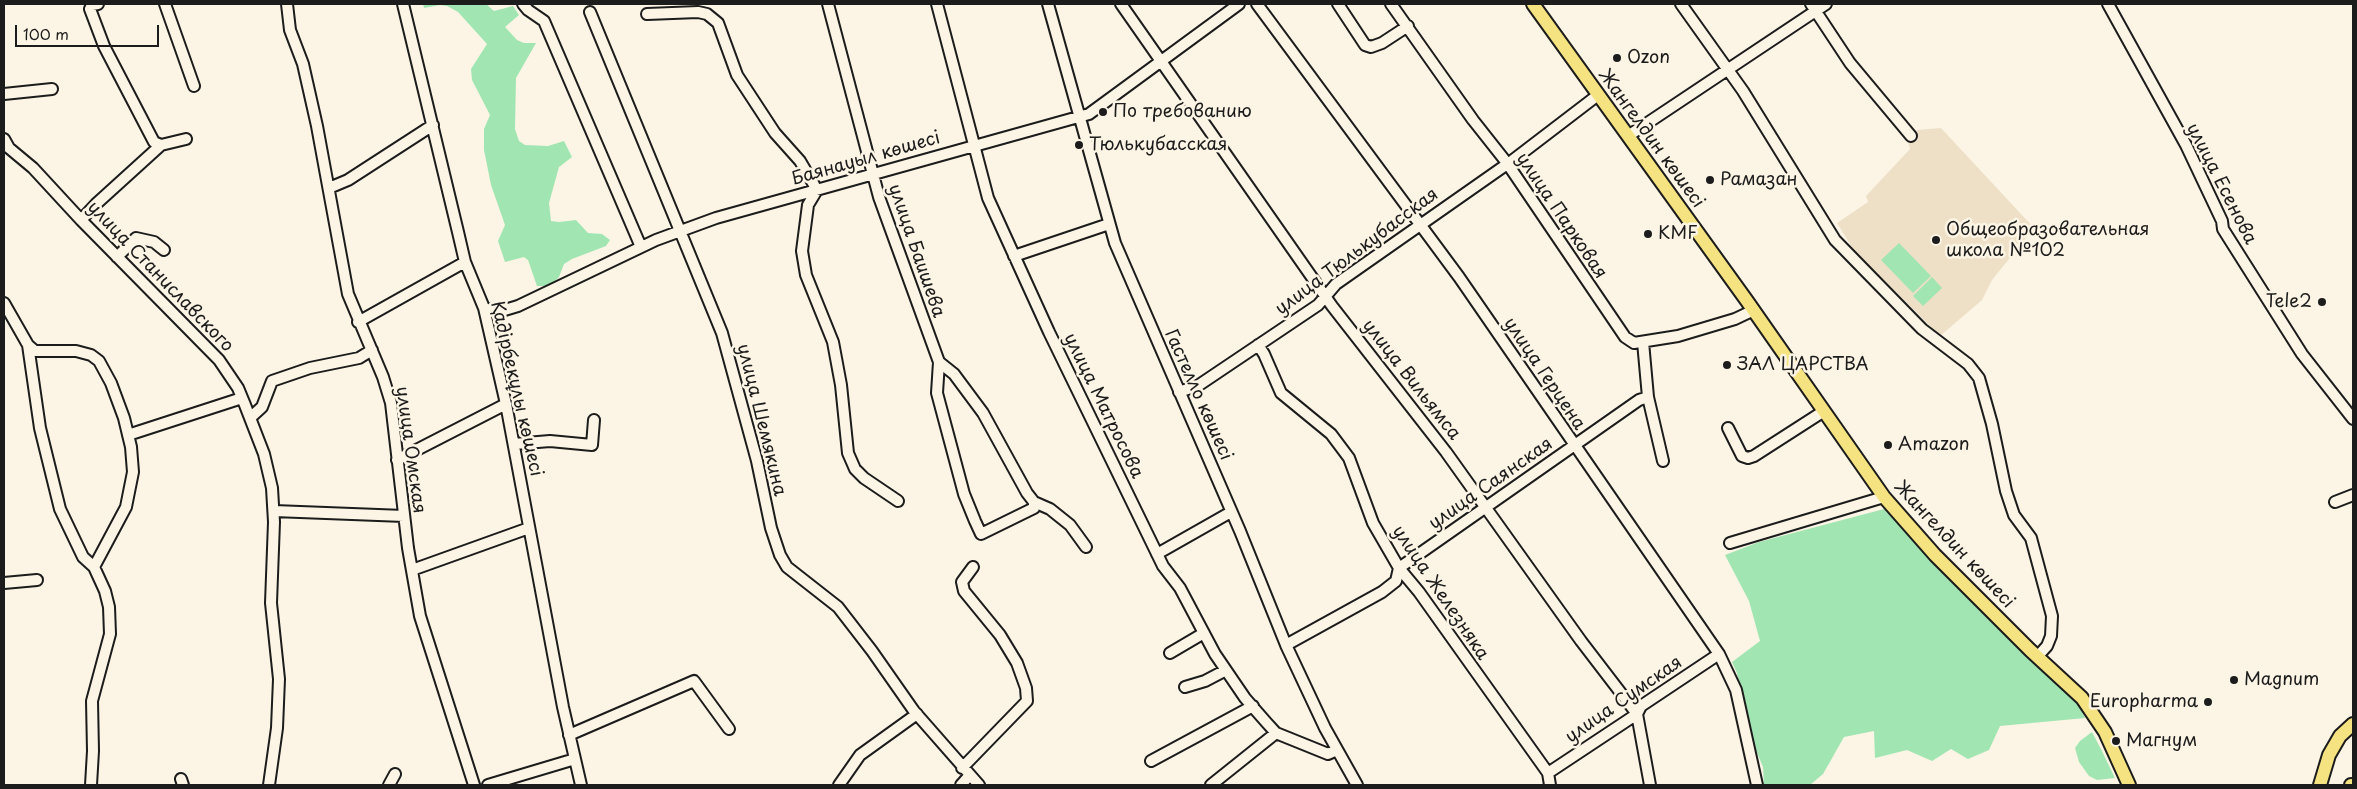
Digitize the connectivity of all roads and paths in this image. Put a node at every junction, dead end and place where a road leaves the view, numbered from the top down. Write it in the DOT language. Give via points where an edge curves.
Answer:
graph roads {
  1 [pos="98,4"];
  2 [pos="164,4"];
  3 [pos="286,4"];
  4 [pos="403,4"];
  5 [pos="523,4"];
  6 [pos="828,4"];
  7 [pos="937,4"];
  8 [pos="1048,4"];
  9 [pos="1122,4"];
  10 [pos="1239,4"];
  11 [pos="1257,4"];
  12 [pos="1338,4"];
  13 [pos="1391,4"];
  14 [pos="1533,4"];
  15 [pos="1681,4"];
  16 [pos="1826,4"];
  17 [pos="2108,4"];
  18 [pos="1813,7"];
  19 [pos="590,12"];
  20 [pos="647,14"];
  21 [pos="1408,26"];
  22 [pos="1161,62"];
  23 [pos="1728,69"];
  24 [pos="194,86"];
  25 [pos="52,89"];
  26 [pos="4,94"];
  27 [pos="1598,95"];
  28 [pos="1079,116"];
  29 [pos="433,125"];
  30 [pos="1628,136"];
  31 [pos="1911,136"];
  32 [pos="4,139"];
  33 [pos="186,139"];
  34 [pos="162,145"];
  35 [pos="974,145"];
  36 [pos="1507,163"];
  37 [pos="872,174"];
  38 [pos="329,188"];
  39 [pos="817,190"];
  40 [pos="81,220"];
  41 [pos="1109,224"];
  42 [pos="1419,224"];
  43 [pos="680,231"];
  44 [pos="642,248"];
  45 [pos="164,250"];
  46 [pos="117,256"];
  47 [pos="1014,256"];
  48 [pos="466,262"];
  49 [pos="1325,296"];
  50 [pos="4,303"];
  51 [pos="484,308"];
  52 [pos="1754,310"];
  53 [pos="358,322"];
  54 [pos="1643,342"];
  55 [pos="1258,345"];
  56 [pos="28,346"];
  57 [pos="372,350"];
  58 [pos="939,362"];
  59 [pos="1180,392"];
  60 [pos="1648,397"];
  61 [pos="242,398"];
  62 [pos="506,404"];
  63 [pos="1824,411"];
  64 [pos="250,418"];
  65 [pos="2353,419"];
  66 [pos="594,420"];
  67 [pos="1728,428"];
  68 [pos="128,435"];
  69 [pos="514,444"];
  70 [pos="1574,445"];
  71 [pos="397,460"];
  72 [pos="1663,461"];
  73 [pos="2353,495"];
  74 [pos="1884,497"];
  75 [pos="898,501"];
  76 [pos="1034,502"];
  77 [pos="2335,502"];
  78 [pos="1485,509"];
  79 [pos="274,511"];
  80 [pos="1231,512"];
  81 [pos="404,516"];
  82 [pos="530,528"];
  83 [pos="1730,543"];
  84 [pos="1086,547"];
  85 [pos="1158,554"];
  86 [pos="94,567"];
  87 [pos="973,567"];
  88 [pos="1399,568"];
  89 [pos="412,570"];
  90 [pos="37,580"];
  91 [pos="4,582"];
  92 [pos="1204,633"];
  93 [pos="1286,645"];
  94 [pos="1170,653"];
  95 [pos="1719,654"];
  96 [pos="2037,657"];
  97 [pos="1226,670"];
  98 [pos="1185,687"];
  99 [pos="1254,706"];
  100 [pos="917,714"];
  101 [pos="1637,714"];
  102 [pos="2353,724"];
  103 [pos="728,729"];
  104 [pos="1276,733"];
  105 [pos="569,735"];
  106 [pos="1337,750"];
  107 [pos="574,758"];
  108 [pos="1151,761"];
  109 [pos="966,772"];
  110 [pos="1548,773"];
  111 [pos="395,774"];
  112 [pos="91,785"];
  113 [pos="269,785"];
  114 [pos="389,785"];
  115 [pos="474,785"];
  116 [pos="488,785"];
  117 [pos="581,785"];
  118 [pos="840,785"];
  119 [pos="961,785"];
  120 [pos="979,785"];
  121 [pos="1211,785"];
  122 [pos="1357,785"];
  123 [pos="1550,785"];
  124 [pos="1650,785"];
  125 [pos="1757,785"];
  126 [pos="2129,785"];
  127 [pos="2320,785"];
  1 -- 34 [label="street" via="90,9 104,46 154,142"];
  2 -- 24 [label="street"];
  3 -- 38 [label="street, улица Омская"];
  4 -- 29 [label="street, Қадірбекұлы көшесі"];
  5 -- 44 [label="street" via="544,21"];
  6 -- 37 [label="street, улица Баишева"];
  7 -- 35 [label="street, улица Матросова"];
  8 -- 28 [label="street, Гастелло көшесі"];
  9 -- 22 [label="street, улица Вильямса"];
  10 -- 22 [label="street, Баянауыл көшесі"];
  11 -- 42 [label="street, улица Герцена"];
  12 -- 21 [label="street" via="1365,45 1371,47"];
  13 -- 21 [label="street, улица Парковая"];
  14 -- 27 [label="main road, Жангелдин көшесі"];
  15 -- 23 [label="street"];
  16 -- 18 [label="street"];
  17 -- 65 [label="street, улица Есенова" via="2186,145 2223,229 2302,354"];
  18 -- 23 [label="street"];
  18 -- 31 [label="street" via="1850,63"];
  19 -- 43 [label="street, улица Шемякина"];
  20 -- 39 [label="street" via="698,12 707,14 718,23 737,75 775,133 800,161"];
  21 -- 36 [label="street, улица Парковая"];
  22 -- 28 [label="street, Баянауыл көшесі" via="1100,108"];
  22 -- 49 [label="street, улица Вильямса"];
  23 -- 30 [label="street"];
  23 -- 96 [label="street" via="1835,240 1922,329 1968,364 1979,378 2006,491 2014,515 2031,538 2052,616 2051,636"];
  25 -- 26 [label="street"];
  27 -- 30 [label="main road, Жангелдин көшесі"];
  27 -- 36 [label="street, улица Тюлькубасская"];
  28 -- 35 [label="street, Баянауыл көшесі"];
  28 -- 41 [label="street, Гастелло көшесі"];
  29 -- 38 [label="street" via="348,180"];
  29 -- 48 [label="street, Қадірбекұлы көшесі"];
  30 -- 52 [label="main road, Жангелдин көшесі"];
  32 -- 40 [label="street, улица Станиславского"];
  33 -- 34 [label="street"];
  34 -- 40 [label="street"];
  35 -- 37 [label="street, Баянауыл көшесі"];
  35 -- 47 [label="street, улица Матросова" via="988,198"];
  36 -- 42 [label="street, улица Тюлькубасская"];
  36 -- 54 [label="street, улица Парковая" via="1625,337 1634,343"];
  37 -- 39 [label="street, Баянауыл көшесі"];
  37 -- 58 [label="street, улица Баишева"];
  38 -- 53 [label="street, улица Омская" via="343,274"];
  39 -- 43 [label="street, Баянауыл көшесі"];
  39 -- 75 [label="street" via="808,205 802,251 806,275 833,342 848,453 855,469 864,478"];
  40 -- 46 [label="street, улица Станиславского"];
  41 -- 47 [label="street"];
  41 -- 59 [label="street, Гастелло көшесі"];
  42 -- 49 [label="street, улица Тюлькубасская" via="1336,284"];
  42 -- 70 [label="street, улица Герцена"];
  43 -- 44 [label="street, Баянауыл көшесі"];
  43 -- 100 [label="street, улица Шемякина" via="729,355 780,556 787,567 838,608"];
  44 -- 51 [label="street, Баянауыл көшесі" via="518,306 498,312"];
  45 -- 46 [label="street" via="154,242 136,238"];
  46 -- 61 [label="street, улица Станиславского" via="219,360"];
  47 -- 85 [label="street, улица Матросова"];
  48 -- 51 [label="street, Қадірбекұлы көшесі"];
  48 -- 53 [label="street"];
  49 -- 55 [label="street, улица Тюлькубасская" via="1318,305"];
  49 -- 78 [label="street, улица Вильямса" via="1446,452"];
  50 -- 56 [label="street"];
  51 -- 62 [label="street, Қадірбекұлы көшесі"];
  52 -- 54 [label="street" via="1721,324"];
  52 -- 63 [label="main road, Жангелдин көшесі"];
  53 -- 57 [label="street, улица Омская"];
  54 -- 60 [label="street"];
  55 -- 59 [label="street, улица Тюлькубасская" via="1199,385"];
  55 -- 88 [label="street, улица Железняка" via="1281,393 1331,434 1350,458 1373,523"];
  56 -- 68 [label="street" via="35,351 83,352 99,361 111,383"];
  56 -- 86 [label="street" via="40,428 60,509 83,557"];
  57 -- 64 [label="street" via="359,358 310,368 272,381 262,407"];
  57 -- 71 [label="street, улица Омская" via="390,403"];
  58 -- 76 [label="street, улица Баишева" via="954,374 982,413"];
  58 -- 76 [label="street, улица Баишева" via="936,382 940,402 964,494 981,534 1034,508"];
  59 -- 80 [label="street, Гастелло көшесі"];
  60 -- 70 [label="street, улица Саянская"];
  60 -- 72 [label="street"];
  61 -- 64 [label="street, улица Станиславского"];
  61 -- 68 [label="street"];
  62 -- 69 [label="street, Қадірбекұлы көшесі"];
  62 -- 71 [label="street"];
  63 -- 67 [label="street" via="1748,458 1742,456"];
  63 -- 74 [label="main road, Жангелдин көшесі"];
  64 -- 79 [label="street, улица Станиславского" via="264,454"];
  66 -- 69 [label="street" via="592,445"];
  68 -- 86 [label="street" via="133,472 126,507"];
  69 -- 82 [label="street, Қадірбекұлы көшесі"];
  70 -- 78 [label="street, улица Саянская"];
  70 -- 95 [label="street, улица Герцена"];
  71 -- 81 [label="street, улица Омская"];
  73 -- 77 [label="street"];
  74 -- 83 [label="street"];
  74 -- 96 [label="main road, Жангелдин көшесі" via="1935,555"];
  76 -- 84 [label="street, улица Баишева" via="1050,509 1070,525"];
  78 -- 88 [label="street, улица Саянская"];
  78 -- 101 [label="street, улица Вильямса"];
  79 -- 81 [label="street"];
  79 -- 113 [label="street, улица Станиславского" via="271,603 279,679 277,728"];
  80 -- 85 [label="street"];
  80 -- 93 [label="street, Гастелло көшесі"];
  81 -- 89 [label="street, улица Омская"];
  82 -- 89 [label="street"];
  82 -- 105 [label="street, Қадірбекұлы көшесі"];
  85 -- 92 [label="street, улица Матросова"];
  86 -- 112 [label="street" via="109,607 110,634 92,701"];
  87 -- 109 [label="street" via="962,582 964,591 1000,635 1017,662 1027,701"];
  88 -- 93 [label="street, улица Саянская" via="1396,581 1382,592"];
  88 -- 110 [label="street, улица Железняка"];
  89 -- 115 [label="street, улица Омская" via="420,616"];
  90 -- 91 [label="street"];
  92 -- 94 [label="street"];
  92 -- 97 [label="street, улица Матросова"];
  93 -- 106 [label="street, Гастелло көшесі"];
  95 -- 101 [label="street, улица Сумская" via="1641,706"];
  95 -- 125 [label="street, улица Герцена" via="1736,690"];
  96 -- 126 [label="main road, Жангелдин көшесі" via="2094,712"];
  97 -- 98 [label="street" via="1205,682"];
  97 -- 99 [label="street, улица Матросова"];
  99 -- 104 [label="street, улица Матросова"];
  99 -- 108 [label="street"];
  100 -- 109 [label="street, улица Шемякина"];
  100 -- 118 [label="street" via="860,755"];
  101 -- 110 [label="street, улица Сумская"];
  101 -- 124 [label="street, улица Вильямса"];
  102 -- 127 [label="main road" via="2340,736 2329,756"];
  103 -- 105 [label="street" via="694,681"];
  104 -- 106 [label="street, улица Матросова" via="1328,754"];
  104 -- 121 [label="street"];
  105 -- 107 [label="street, Қадірбекұлы көшесі"];
  106 -- 122 [label="street, Гастелло көшесі"];
  107 -- 116 [label="street"];
  107 -- 117 [label="street, Қадірбекұлы көшесі"];
  109 -- 119 [label="street"];
  109 -- 120 [label="street, улица Шемякина"];
  110 -- 123 [label="street, улица Железняка"];
  111 -- 114 [label="street"];
}
